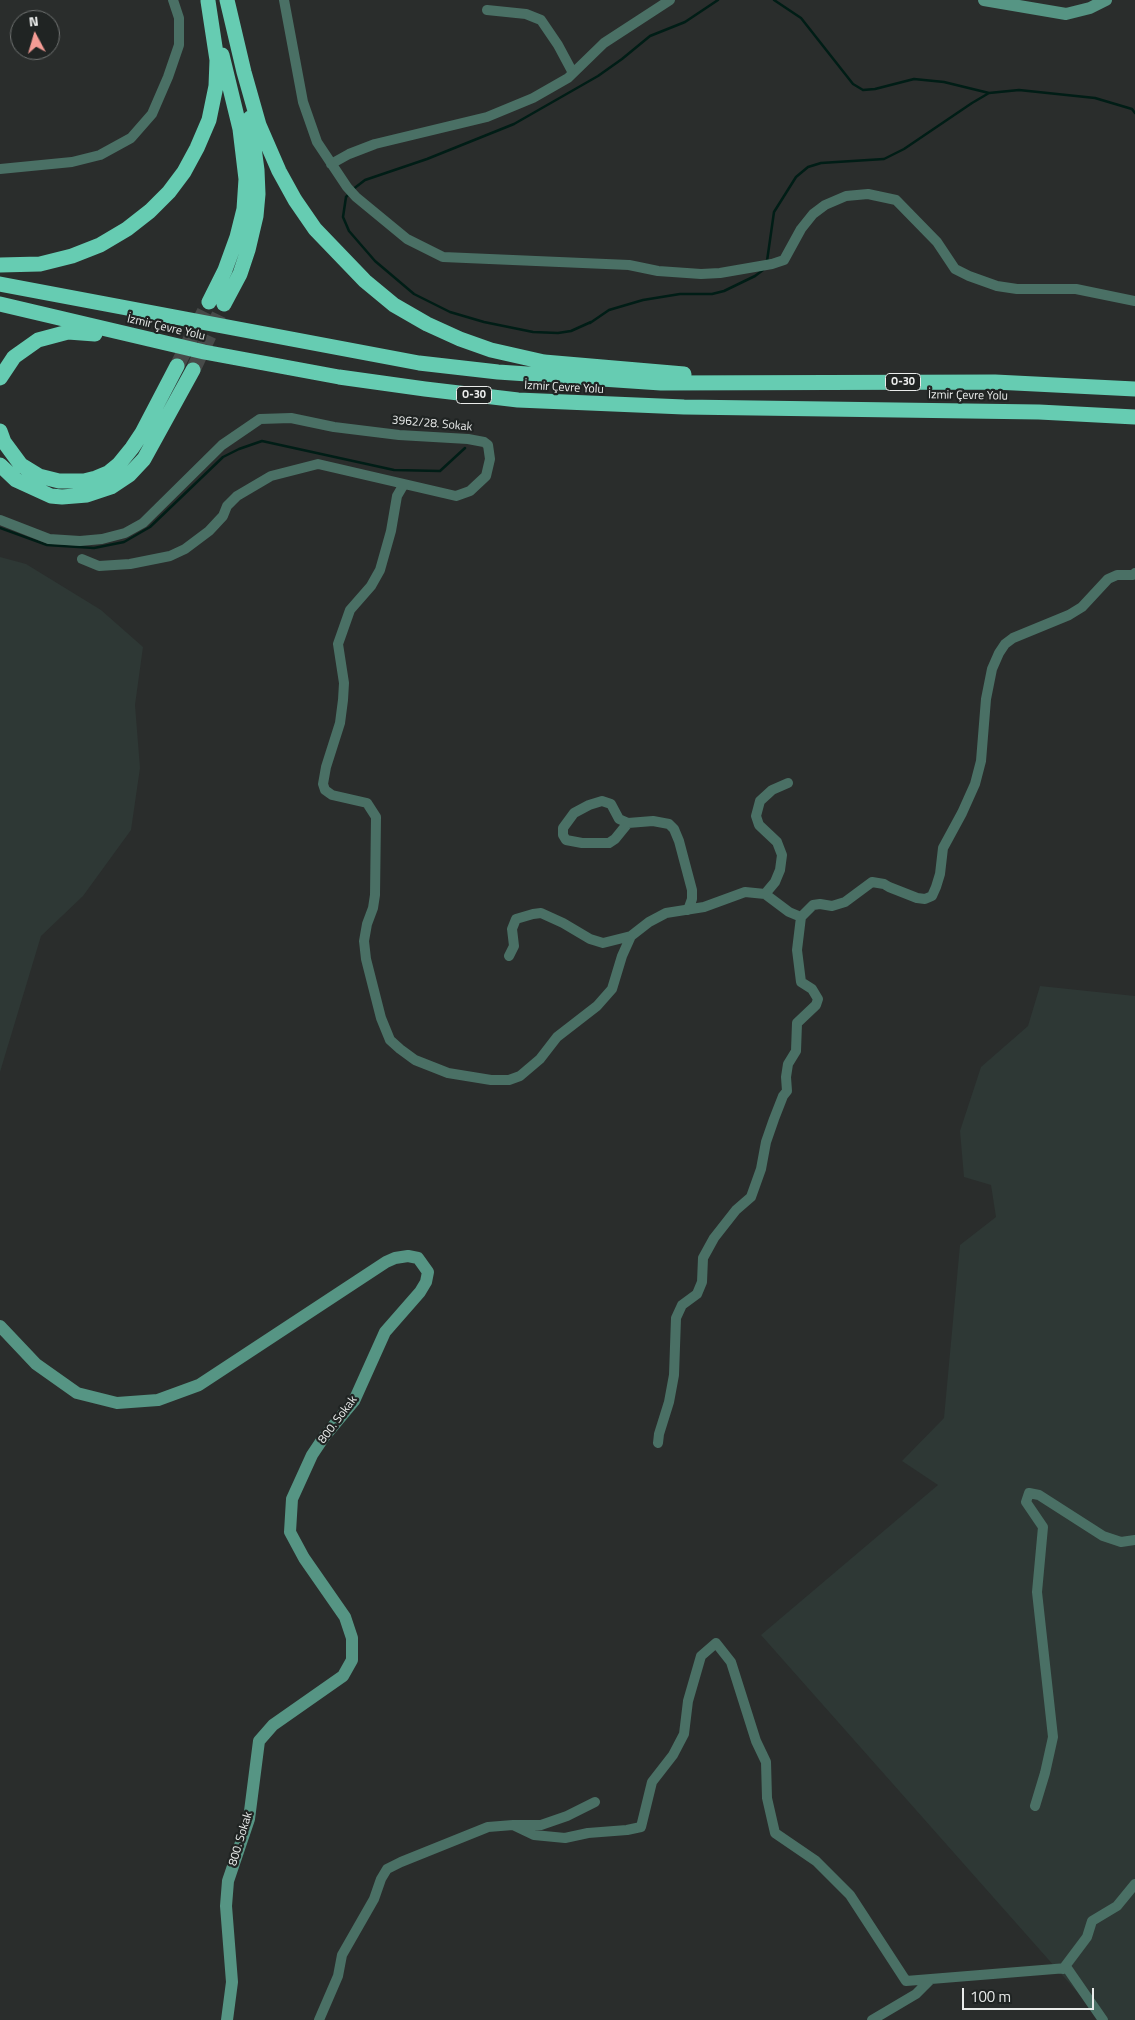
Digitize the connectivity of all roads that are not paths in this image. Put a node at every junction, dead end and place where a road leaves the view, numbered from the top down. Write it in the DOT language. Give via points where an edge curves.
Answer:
graph roads {
  1 [pos="173,0"];
  2 [pos="208,0"];
  3 [pos="228,0"];
  4 [pos="284,0"];
  5 [pos="670,0"];
  6 [pos="984,0"];
  7 [pos="1106,0"];
  8 [pos="488,10"];
  9 [pos="244,72"];
  10 [pos="573,73"];
  11 [pos="332,164"];
  12 [pos="0,169"];
  13 [pos="0,265"];
  14 [pos="0,284"];
  15 [pos="1135,301"];
  16 [pos="0,304"];
  17 [pos="204,352"];
  18 [pos="178,366"];
  19 [pos="193,370"];
  20 [pos="0,378"];
  21 [pos="812,382"];
  22 [pos="1135,389"];
  23 [pos="1135,417"];
  24 [pos="0,431"];
  25 [pos="0,465"];
  26 [pos="404,484"];
  27 [pos="0,520"];
  28 [pos="82,558"];
  29 [pos="1135,572"];
  30 [pos="788,783"];
  31 [pos="628,823"];
  32 [pos="765,894"];
  33 [pos="688,910"];
  34 [pos="800,917"];
  35 [pos="631,936"];
  36 [pos="509,956"];
  37 [pos="0,1326"];
  38 [pos="658,1443"];
  39 [pos="1135,1540"];
  40 [pos="595,1802"];
  41 [pos="1035,1806"];
  42 [pos="513,1825"];
  43 [pos="1135,1884"];
  44 [pos="1062,1969"];
  45 [pos="931,1979"];
  46 [pos="227,2020"];
  47 [pos="319,2020"];
  48 [pos="872,2020"];
  49 [pos="1103,2020"];
  1 -- 12 [label="street" via="179,18 179,45 152,114 131,138 100,155 72,162"];
  2 -- 9 [label="highway" via="240,129 246,179 244,210 217,303 240,274 254,224 258,194"];
  2 -- 13 [label="highway" via="217,60 216,86 209,120 200,141 169,192 150,212 100,245 40,264"];
  3 -- 9 [label="highway"];
  4 -- 11 [label="street" via="305,110 317,142"];
  5 -- 10 [label="street" via="604,43"];
  6 -- 7 [label="main road" via="1066,14"];
  8 -- 10 [label="street" via="526,14 540,20"];
  9 -- 21 [label="highway" via="270,151 295,200 315,229 365,281 394,305 427,324 491,350 544,362"];
  10 -- 11 [label="street" via="533,98 487,117 375,144"];
  11 -- 15 [label="street" via="356,197 407,239 443,256 629,265 658,272 720,273 784,260 808,220 825,205 846,196 868,194 896,200 937,242 955,269 969,276 1007,287 1076,289"];
  14 -- 21 [label="highway, İzmir Çevre Yolu / O-30" via="419,363 643,382"];
  16 -- 17 [label="highway, İzmir Çevre Yolu / O-30"];
  17 -- 20 [label="highway" via="68,332 38,340 21,351 7,364"];
  17 -- 23 [label="highway, İzmir Çevre Yolu / O-30" via="339,377 518,400"];
  18 -- 24 [label="highway" via="132,448 119,464 96,478 59,481 39,476 21,465"];
  19 -- 25 [label="highway" via="144,458 111,488 87,496 51,496 16,480"];
  21 -- 22 [label="highway, İzmir Çevre Yolu / O-30" via="994,382"];
  26 -- 27 [label="street, 3962/28. Sokak" via="456,496 470,491 486,476 490,459 488,445 468,439 399,435 291,418 260,419 222,445 143,523 125,533 102,540 49,539"];
  26 -- 28 [label="street, 3962/28. Sokak" via="318,464 300,468 271,476 237,496 209,531 170,556 100,566"];
  26 -- 35 [label="street" via="397,496 380,570 350,610 338,644 344,683 343,700 323,784 332,795 367,803 376,817 375,895 364,941 386,1033 400,1049 416,1060 448,1072 500,1081 520,1076 540,1059 557,1037 597,1006 612,989"];
  29 -- 34 [label="street" via="1108,579 1082,607 1013,638 999,652 986,699 981,761 962,813 943,848 940,874 932,896 917,898 872,882 845,902 832,906 813,905"];
  30 -- 32 [label="street" via="772,790 760,801 756,816 760,825 778,842 782,855 775,882"];
  31 -- 31 [label="street" via="619,819 611,804 602,801 574,813 563,828 563,835 566,840 582,843 609,842"];
  31 -- 33 [label="street" via="654,821 669,824 674,829 692,890"];
  32 -- 33 [label="street" via="745,892"];
  32 -- 34 [label="street"];
  33 -- 35 [label="street" via="666,913"];
  34 -- 38 [label="street" via="797,950 801,982 812,989 818,999 797,1023 796,1051 788,1064 787,1091 772,1126 751,1197 714,1238 703,1258 702,1282 697,1294 682,1305 676,1318 674,1375"];
  35 -- 36 [label="street" via="603,943 541,913 533,914 516,920 512,928 514,946"];
  37 -- 46 [label="main road, 800. Sokak" via="36,1364 77,1393 117,1403 158,1400 199,1385 390,1260 408,1256 418,1258 428,1272 420,1292 385,1332 362,1386 312,1456 292,1500 290,1532 304,1558 345,1616 352,1638 352,1660 343,1676 273,1725 259,1741 249,1819 228,1881 226,1906 232,1982"];
  39 -- 41 [label="street" via="1121,1542 1103,1536 1039,1495 1029,1493 1026,1502 1043,1527 1037,1592 1053,1737"];
  40 -- 42 [label="street" via="541,1825"];
  42 -- 45 [label="street" via="534,1835 565,1838 641,1827 652,1782 684,1734 688,1701 701,1656 716,1643 731,1662 756,1741 766,1762 767,1798 775,1832 816,1861 850,1895 906,1981"];
  42 -- 47 [label="street" via="488,1827 387,1869 342,1955 338,1976"];
  43 -- 44 [label="street" via="1117,1906 1092,1921 1087,1937"];
  44 -- 45 [label="street"];
  44 -- 49 [label="street" via="1067,1968"];
  45 -- 48 [label="street" via="916,1994"];
}
